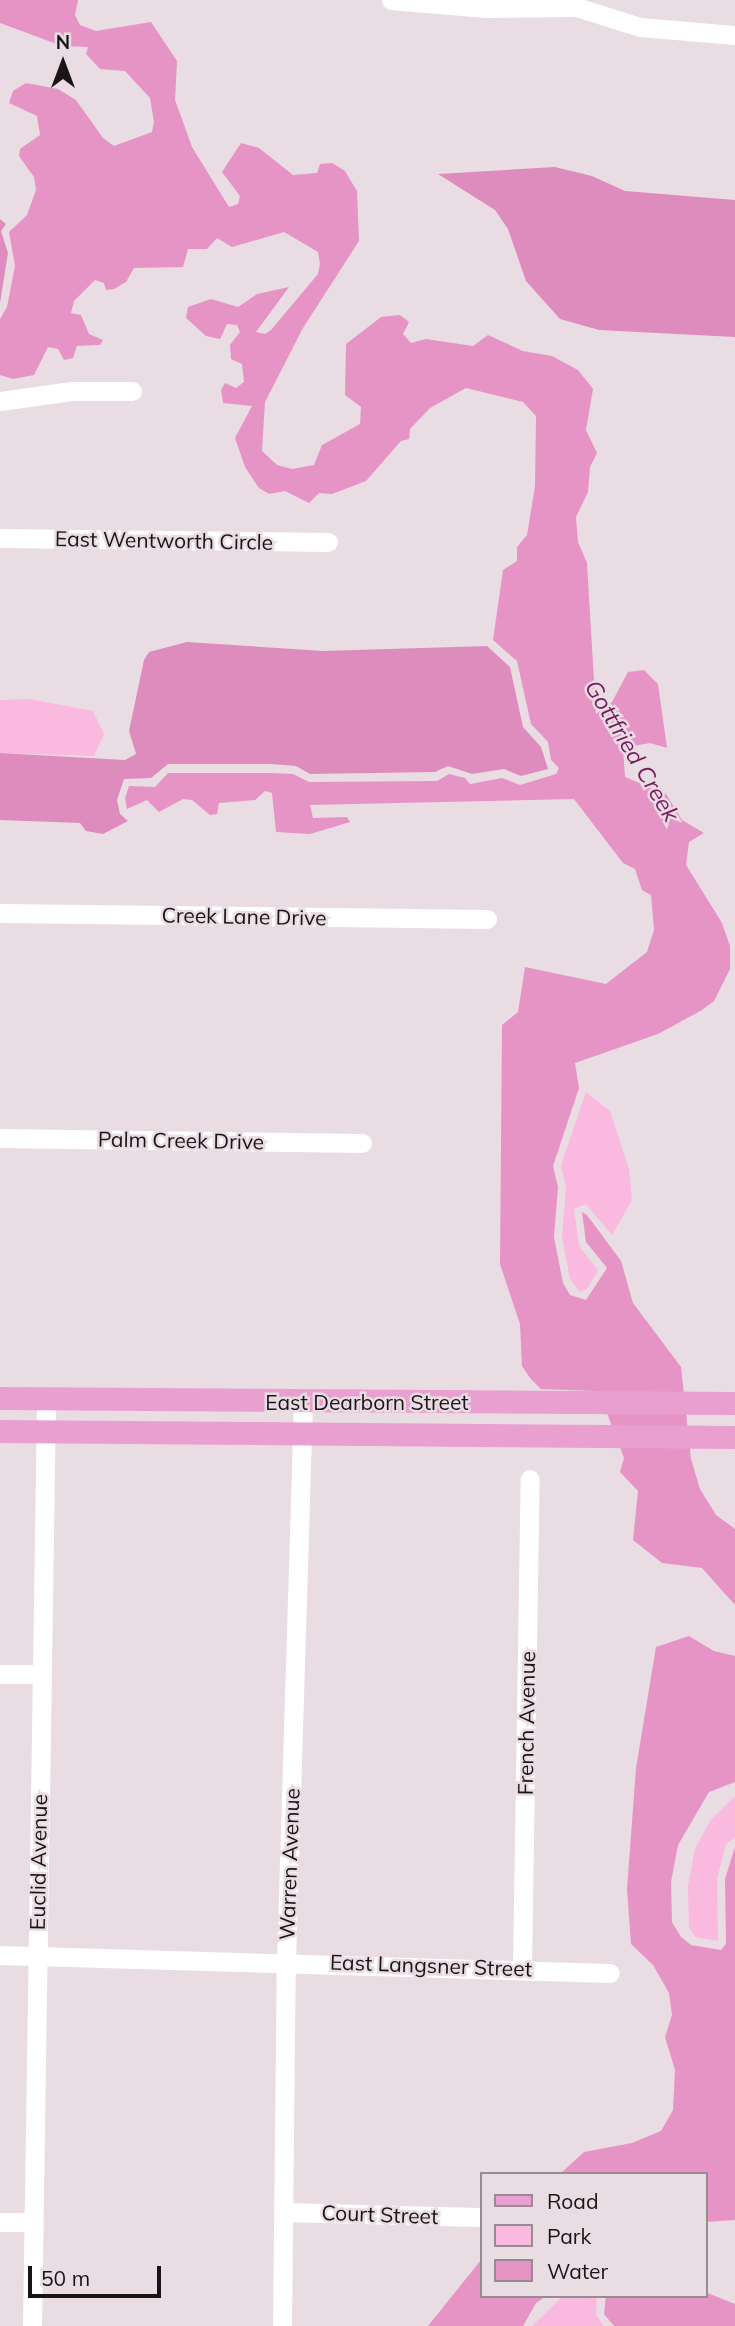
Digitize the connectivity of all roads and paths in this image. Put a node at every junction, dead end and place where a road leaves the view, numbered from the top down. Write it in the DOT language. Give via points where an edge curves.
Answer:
graph roads {
  1 [pos="391,0"];
  2 [pos="735,35"];
  3 [pos="132,391"];
  4 [pos="0,401"];
  5 [pos="0,538"];
  6 [pos="328,542"];
  7 [pos="0,913"];
  8 [pos="487,919"];
  9 [pos="0,1138"];
  10 [pos="362,1143"];
  11 [pos="0,1398"];
  12 [pos="46,1399"];
  13 [pos="303,1402"];
  14 [pos="735,1403"];
  15 [pos="0,1432"];
  16 [pos="45,1432"];
  17 [pos="302,1436"];
  18 [pos="735,1437"];
  19 [pos="530,1479"];
  20 [pos="0,1674"];
  21 [pos="41,1674"];
  22 [pos="0,1955"];
  23 [pos="37,1955"];
  24 [pos="286,1961"];
  25 [pos="522,1967"];
  26 [pos="610,1973"];
  27 [pos="283,2212"];
  28 [pos="478,2217"];
  29 [pos="0,2222"];
  30 [pos="33,2222"];
  31 [pos="32,2326"];
  32 [pos="282,2326"];
  1 -- 2 [label="street" via="485,8 576,7 640,27"];
  3 -- 4 [label="street" via="71,391"];
  5 -- 6 [label="street, East Wentworth Circle"];
  7 -- 8 [label="street, Creek Lane Drive"];
  9 -- 10 [label="street, Palm Creek Drive"];
  11 -- 12 [label="main road, East Dearborn Street"];
  12 -- 13 [label="main road, East Dearborn Street"];
  12 -- 16 [label="street, Euclid Avenue"];
  13 -- 14 [label="main road, East Dearborn Street"];
  13 -- 17 [label="street, Warren Avenue"];
  15 -- 16 [label="main road, East Dearborn Street"];
  16 -- 17 [label="main road, East Dearborn Street"];
  16 -- 21 [label="street, Euclid Avenue"];
  17 -- 18 [label="main road, East Dearborn Street"];
  17 -- 24 [label="street, Warren Avenue"];
  19 -- 25 [label="street, French Avenue"];
  20 -- 21 [label="street"];
  21 -- 23 [label="street, Euclid Avenue"];
  22 -- 23 [label="street, East Langsner Street"];
  23 -- 24 [label="street, East Langsner Street"];
  23 -- 30 [label="street, Euclid Avenue"];
  24 -- 25 [label="street, East Langsner Street"];
  24 -- 27 [label="street, Warren Avenue"];
  25 -- 26 [label="street, East Langsner Street"];
  27 -- 28 [label="street, Court Street"];
  27 -- 32 [label="street, Warren Avenue"];
  29 -- 30 [label="street"];
  30 -- 31 [label="street, Euclid Avenue"];
}
